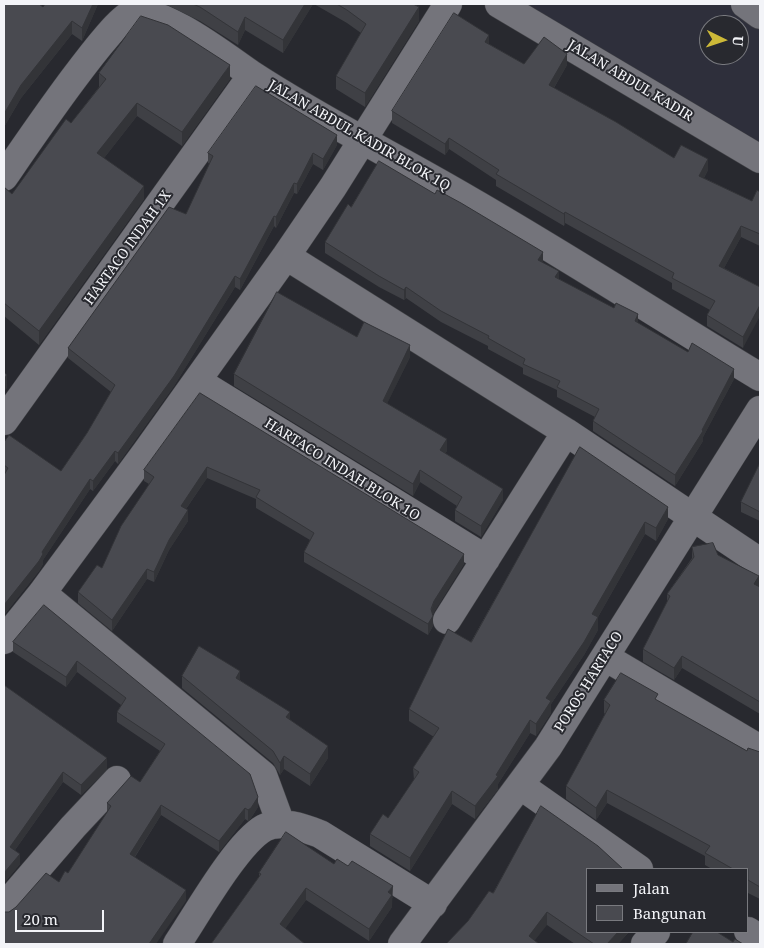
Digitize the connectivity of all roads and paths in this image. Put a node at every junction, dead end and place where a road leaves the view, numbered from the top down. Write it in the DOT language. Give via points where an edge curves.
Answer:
graph roads {
  1 [pos="448,4"];
  2 [pos="500,4"];
  3 [pos="745,4"];
  4 [pos="533,12"];
  5 [pos="760,15"];
  6 [pos="252,75"];
  7 [pos="363,139"];
  8 [pos="760,159"];
  9 [pos="4,177"];
  10 [pos="286,256"];
  11 [pos="760,377"];
  12 [pos="197,380"];
  13 [pos="760,410"];
  14 [pos="4,420"];
  15 [pos="566,432"];
  16 [pos="693,516"];
  17 [pos="486,559"];
  18 [pos="760,562"];
  19 [pos="42,593"];
  20 [pos="447,620"];
  21 [pos="4,640"];
  22 [pos="605,657"];
  23 [pos="760,749"];
  24 [pos="117,780"];
  25 [pos="521,786"];
  26 [pos="281,824"];
  27 [pos="638,868"];
  28 [pos="433,904"];
  29 [pos="4,907"];
  30 [pos="655,933"];
  31 [pos="749,933"];
  32 [pos="760,939"];
  33 [pos="177,944"];
  34 [pos="402,944"];
  35 [pos="645,944"];
  1 -- 7 [label="street"];
  2 -- 4 [label="street, JALAN ABDUL KADIR"];
  3 -- 5 [label="street"];
  4 -- 8 [label="street, JALAN ABDUL KADIR"];
  6 -- 7 [label="street, JALAN ABDUL KADIR BLOK 1Q"];
  6 -- 9 [label="street, JALAN ABDUL KADIR BLOK 1Q" via="163,19 146,13 130,14 118,23 87,62"];
  6 -- 14 [label="street, HARTACO INDAH 1X"];
  7 -- 10 [label="street"];
  7 -- 11 [label="street, JALAN ABDUL KADIR BLOK 1Q" via="473,202"];
  10 -- 12 [label="street"];
  10 -- 15 [label="street"];
  12 -- 17 [label="street, HARTACO INDAH BLOK 1O"];
  12 -- 19 [label="street"];
  13 -- 16 [label="street, POROS HARTACO"];
  15 -- 16 [label="street"];
  15 -- 17 [label="street"];
  16 -- 18 [label="street"];
  16 -- 22 [label="street, POROS HARTACO"];
  17 -- 20 [label="street"];
  19 -- 21 [label="street"];
  19 -- 26 [label="street" via="263,775"];
  22 -- 23 [label="street"];
  22 -- 25 [label="street, POROS HARTACO"];
  24 -- 29 [label="street"];
  25 -- 27 [label="street"];
  25 -- 28 [label="street, POROS HARTACO"];
  26 -- 28 [label="street" via="320,834"];
  26 -- 33 [label="street" via="265,827 235,857"];
  28 -- 34 [label="street, POROS HARTACO"];
  30 -- 35 [label="street"];
  31 -- 32 [label="street"];
}
